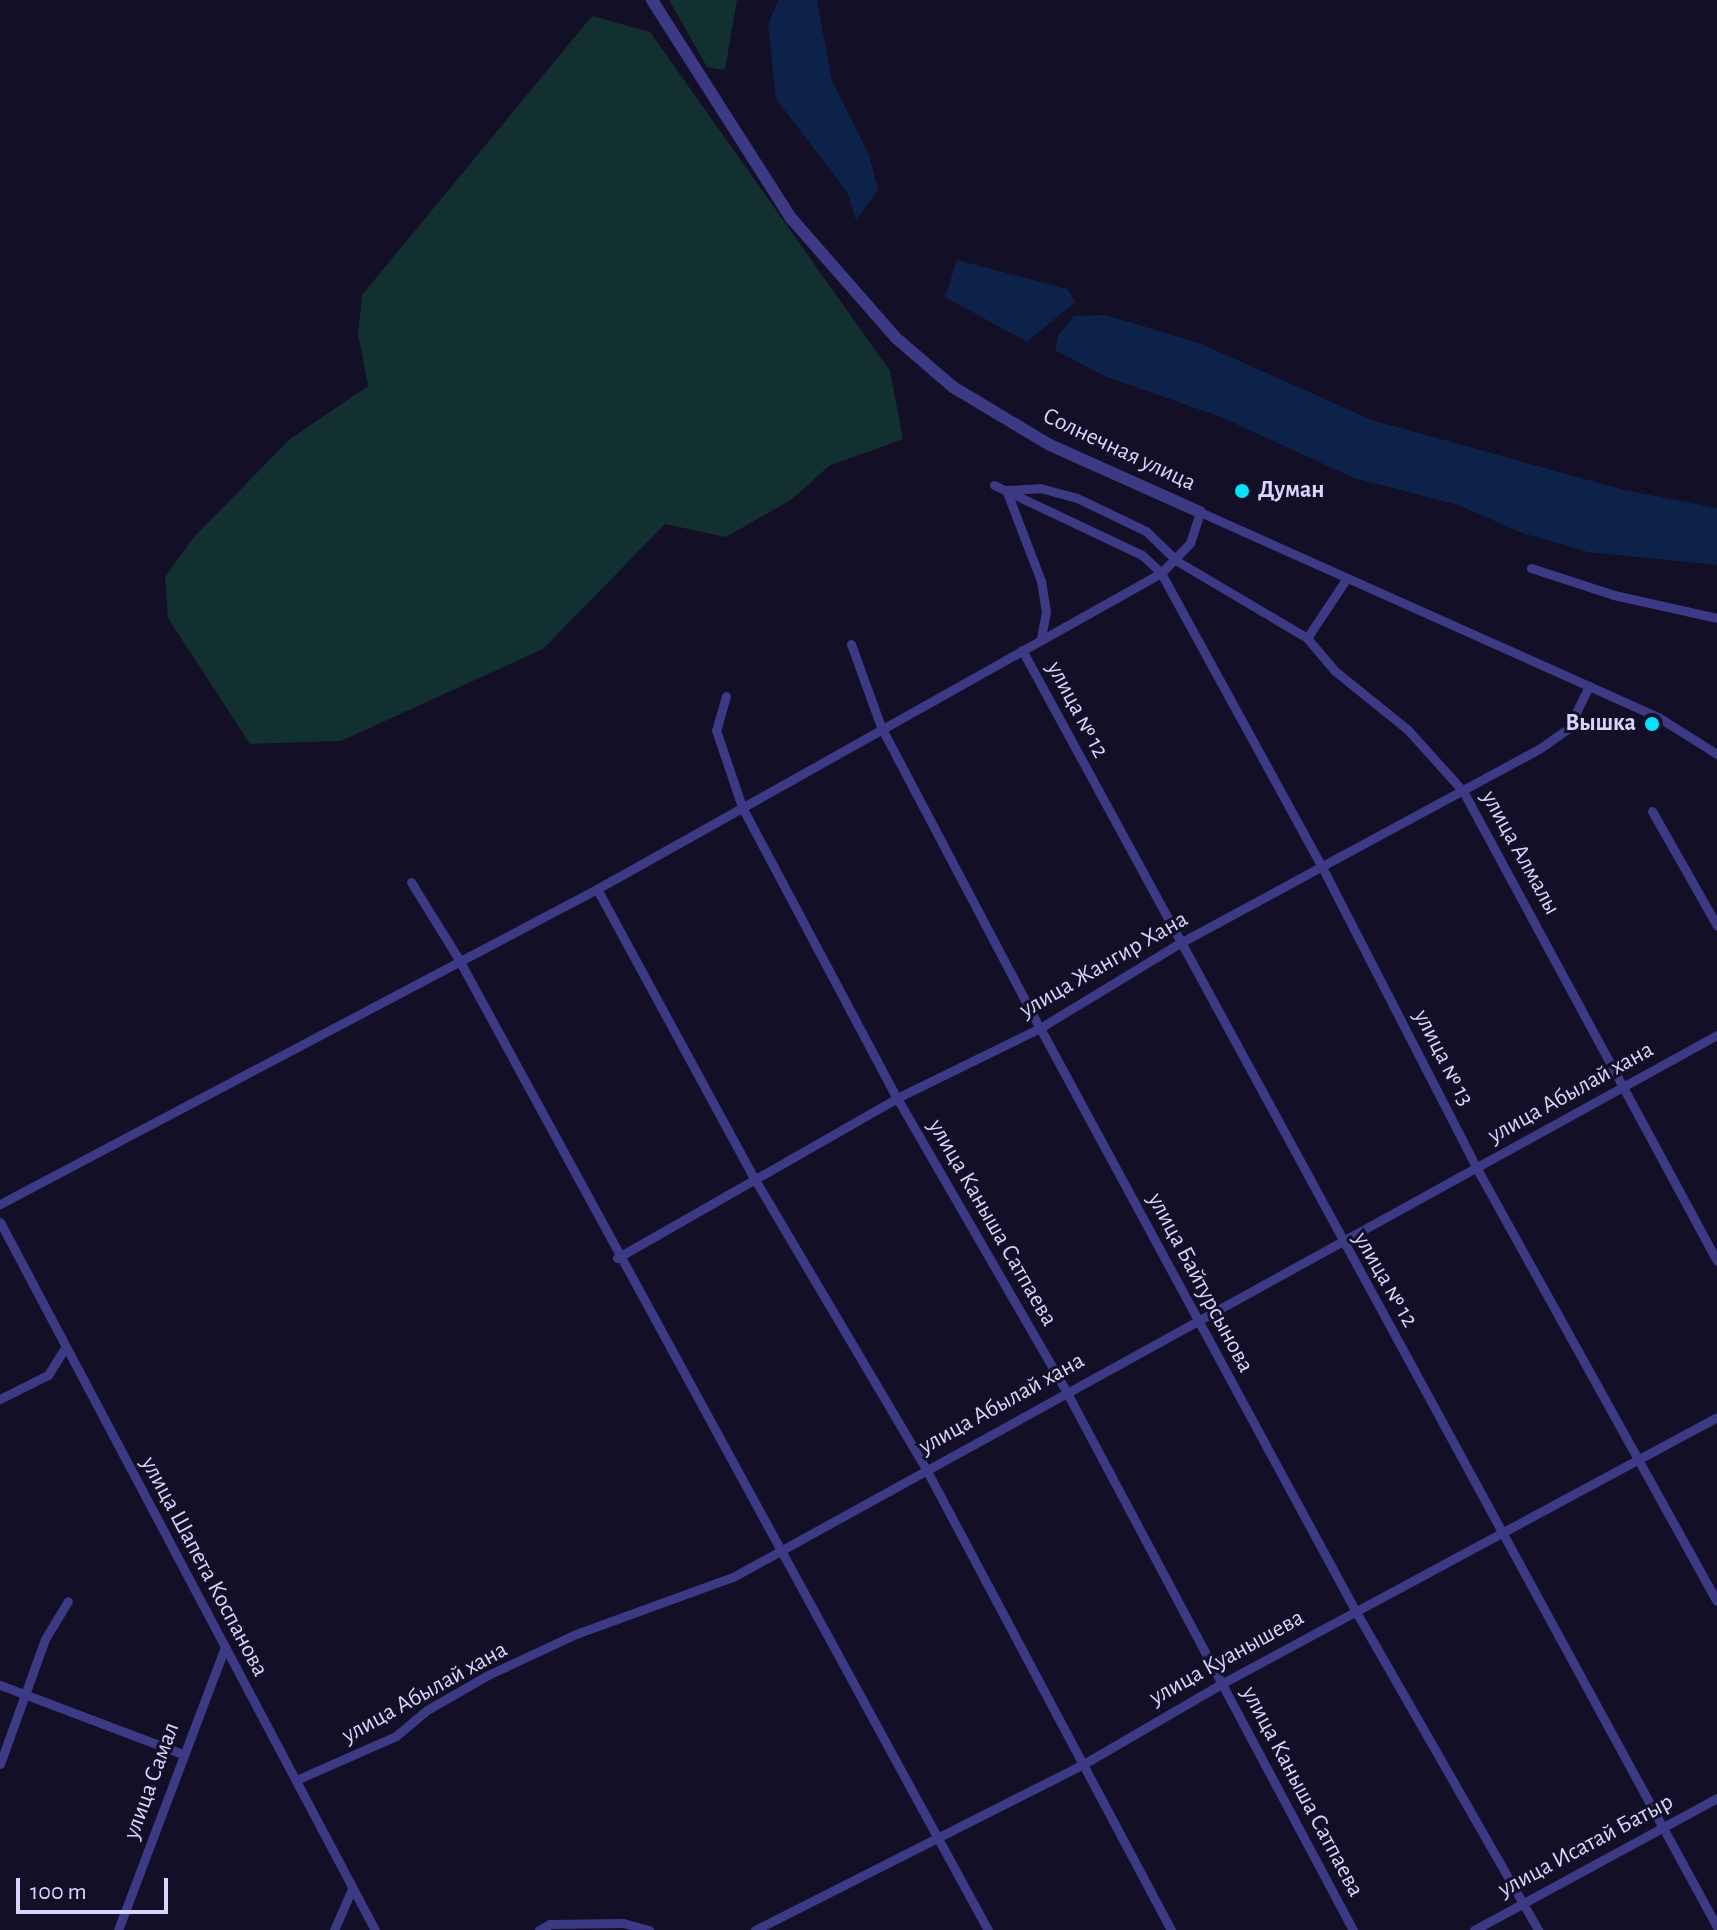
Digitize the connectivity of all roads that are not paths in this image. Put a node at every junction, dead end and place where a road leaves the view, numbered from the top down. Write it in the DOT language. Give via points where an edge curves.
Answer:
graph roads {
  1 [pos="652,0"];
  2 [pos="994,485"];
  3 [pos="1006,490"];
  4 [pos="1200,512"];
  5 [pos="1177,561"];
  6 [pos="1531,568"];
  7 [pos="1161,573"];
  8 [pos="1347,578"];
  9 [pos="1717,618"];
  10 [pos="1041,638"];
  11 [pos="1307,638"];
  12 [pos="851,644"];
  13 [pos="1022,650"];
  14 [pos="1589,686"];
  15 [pos="726,696"];
  16 [pos="881,727"];
  17 [pos="1717,754"];
  18 [pos="1463,791"];
  19 [pos="742,807"];
  20 [pos="1652,811"];
  21 [pos="1322,867"];
  22 [pos="411,882"];
  23 [pos="597,889"];
  24 [pos="1717,926"];
  25 [pos="1180,943"];
  26 [pos="458,958"];
  27 [pos="1040,1028"];
  28 [pos="1717,1035"];
  29 [pos="1625,1087"];
  30 [pos="897,1098"];
  31 [pos="1476,1167"];
  32 [pos="754,1178"];
  33 [pos="0,1204"];
  34 [pos="0,1222"];
  35 [pos="1340,1243"];
  36 [pos="617,1258"];
  37 [pos="1717,1261"];
  38 [pos="1198,1321"];
  39 [pos="64,1349"];
  40 [pos="1066,1391"];
  41 [pos="0,1399"];
  42 [pos="1717,1417"];
  43 [pos="1640,1461"];
  44 [pos="926,1469"];
  45 [pos="1502,1536"];
  46 [pos="781,1550"];
  47 [pos="68,1601"];
  48 [pos="1717,1601"];
  49 [pos="1355,1610"];
  50 [pos="225,1647"];
  51 [pos="1221,1684"];
  52 [pos="0,1685"];
  53 [pos="27,1695"];
  54 [pos="183,1754"];
  55 [pos="0,1764"];
  56 [pos="1082,1765"];
  57 [pos="296,1780"];
  58 [pos="1717,1798"];
  59 [pos="1662,1828"];
  60 [pos="938,1838"];
  61 [pos="352,1889"];
  62 [pos="1524,1903"];
  63 [pos="1717,1927"];
  64 [pos="118,1930"];
  65 [pos="334,1930"];
  66 [pos="375,1930"];
  67 [pos="539,1930"];
  68 [pos="649,1930"];
  69 [pos="755,1930"];
  70 [pos="988,1930"];
  71 [pos="1171,1930"];
  72 [pos="1353,1930"];
  73 [pos="1474,1930"];
  74 [pos="1538,1930"];
  1 -- 4 [label="street, Солнечная улица" via="791,218 896,338 953,387 1050,445"];
  2 -- 3 [label="street"];
  3 -- 5 [label="street, улица Алмалы" via="1040,488 1077,498 1146,531"];
  3 -- 7 [label="street" via="1142,555"];
  3 -- 10 [label="street, улица № 12" via="1041,581 1046,612"];
  4 -- 5 [label="street"];
  4 -- 8 [label="street, Солнечная улица"];
  5 -- 7 [label="street"];
  5 -- 11 [label="street, улица Алмалы"];
  6 -- 9 [label="street" via="1614,595"];
  7 -- 10 [label="street"];
  7 -- 21 [label="street, улица № 13"];
  8 -- 11 [label="street"];
  8 -- 14 [label="street, Солнечная улица"];
  10 -- 13 [label="street"];
  11 -- 18 [label="street, улица Алмалы" via="1335,671 1408,730"];
  12 -- 16 [label="street, улица Байтурсынова"];
  13 -- 16 [label="street"];
  13 -- 25 [label="street, улица № 12"];
  14 -- 17 [label="street, Солнечная улица" via="1658,717"];
  14 -- 18 [label="street, улица Жангир Хана" via="1568,729"];
  15 -- 19 [label="street, улица Каныша Сатпаева" via="716,730"];
  16 -- 19 [label="street"];
  16 -- 27 [label="street, улица Байтурсынова"];
  18 -- 21 [label="street, улица Жангир Хана"];
  18 -- 29 [label="street, улица Алмалы"];
  19 -- 23 [label="street"];
  19 -- 30 [label="street, улица Каныша Сатпаева"];
  20 -- 24 [label="street"];
  21 -- 25 [label="street, улица Жангир Хана"];
  21 -- 31 [label="street, улица № 13"];
  22 -- 26 [label="street"];
  23 -- 26 [label="street"];
  23 -- 32 [label="street"];
  25 -- 27 [label="street, улица Жангир Хана"];
  25 -- 35 [label="street, улица № 12"];
  26 -- 33 [label="street" via="235,1083"];
  26 -- 36 [label="street"];
  27 -- 30 [label="street, улица Жангир Хана"];
  27 -- 38 [label="street, улица Байтурсынова"];
  28 -- 29 [label="street, улица Абылай хана"];
  29 -- 31 [label="street, улица Абылай хана"];
  29 -- 37 [label="street, улица Алмалы"];
  30 -- 32 [label="street, улица Жангир Хана"];
  30 -- 40 [label="street, улица Каныша Сатпаева"];
  31 -- 35 [label="street, улица Абылай хана"];
  31 -- 43 [label="street, улица № 13"];
  32 -- 36 [label="street, улица Жангир Хана"];
  32 -- 44 [label="street"];
  34 -- 39 [label="street, улица Шапета Коспанова"];
  35 -- 38 [label="street, улица Абылай хана"];
  35 -- 45 [label="street, улица № 12"];
  36 -- 46 [label="street"];
  38 -- 40 [label="street, улица Абылай хана"];
  38 -- 49 [label="street, улица Байтурсынова"];
  39 -- 41 [label="street" via="48,1375"];
  39 -- 50 [label="street, улица Шапета Коспанова"];
  40 -- 44 [label="street, улица Абылай хана"];
  40 -- 51 [label="street, улица Каныша Сатпаева"];
  42 -- 43 [label="street, улица Куанышева"];
  43 -- 45 [label="street, улица Куанышева"];
  43 -- 48 [label="street, улица № 13"];
  44 -- 46 [label="street, улица Абылай хана"];
  44 -- 56 [label="street"];
  45 -- 49 [label="street, улица Куанышева"];
  45 -- 59 [label="street, улица № 12"];
  46 -- 57 [label="street, улица Абылай хана" via="733,1577 576,1634 488,1675 427,1710 396,1736"];
  46 -- 60 [label="street"];
  47 -- 53 [label="street" via="45,1639"];
  49 -- 51 [label="street, улица Куанышева"];
  49 -- 62 [label="street, улица Байтурсынова"];
  50 -- 54 [label="street, улица Самал"];
  50 -- 57 [label="street, улица Шапета Коспанова"];
  51 -- 56 [label="street, улица Куанышева"];
  51 -- 72 [label="street, улица Каныша Сатпаева"];
  52 -- 53 [label="street"];
  53 -- 54 [label="street"];
  53 -- 55 [label="street"];
  54 -- 64 [label="street, улица Самал"];
  56 -- 60 [label="street, улица Куанышева"];
  56 -- 71 [label="street"];
  57 -- 61 [label="street, улица Шапета Коспанова"];
  58 -- 59 [label="street, улица Исатай Батыр"];
  59 -- 62 [label="street, улица Исатай Батыр"];
  59 -- 63 [label="street, улица № 12"];
  60 -- 69 [label="street, улица Куанышева"];
  60 -- 70 [label="street"];
  61 -- 65 [label="street"];
  61 -- 66 [label="street, улица Шапета Коспанова"];
  62 -- 73 [label="street, улица Исатай Батыр"];
  62 -- 74 [label="street, улица Байтурсынова"];
  67 -- 68 [label="street" via="550,1924 623,1923"];
}
